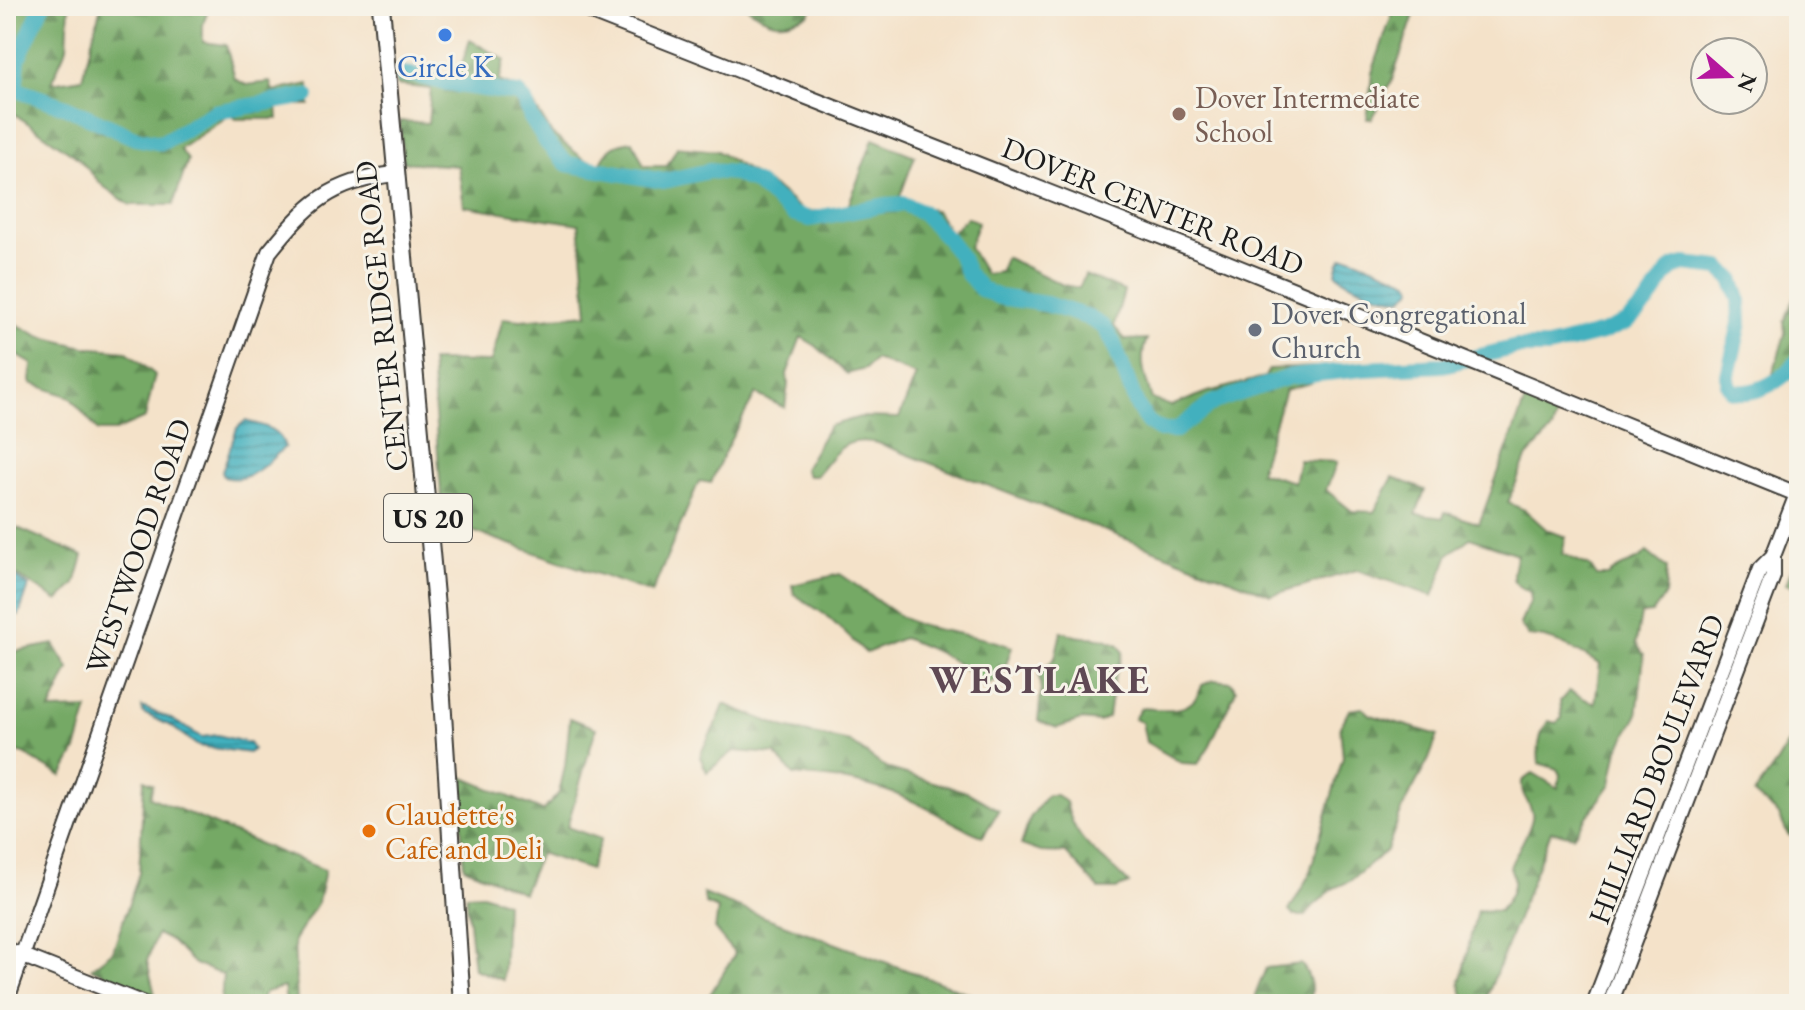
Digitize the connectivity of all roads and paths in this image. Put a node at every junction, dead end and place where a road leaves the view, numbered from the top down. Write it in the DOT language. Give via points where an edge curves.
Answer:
graph roads {
  1 [pos="381,6"];
  2 [pos="576,6"];
  3 [pos="395,174"];
  4 [pos="1798,492"];
  5 [pos="1773,556"];
  6 [pos="6,949"];
  7 [pos="23,956"];
  8 [pos="6,1002"];
  9 [pos="144,1004"];
  10 [pos="462,1004"];
  11 [pos="1594,1004"];
  12 [pos="1610,1004"];
  1 -- 3 [label="main road, CENTER RIDGE ROAD / US 20"];
  2 -- 4 [label="street, DOVER CENTER ROAD"];
  3 -- 7 [label="street, WESTWOOD ROAD" via="336,188 300,214 269,252"];
  3 -- 10 [label="main road, CENTER RIDGE ROAD / US 20" via="439,639"];
  4 -- 5 [label="street, HILLIARD BOULEVARD"];
  5 -- 11 [label="street, HILLIARD BOULEVARD" via="1760,569"];
  5 -- 12 [label="street, HILLIARD BOULEVARD" via="1773,576"];
  6 -- 7 [label="street"];
  7 -- 8 [label="street, WESTWOOD ROAD"];
  7 -- 9 [label="street"];
}
